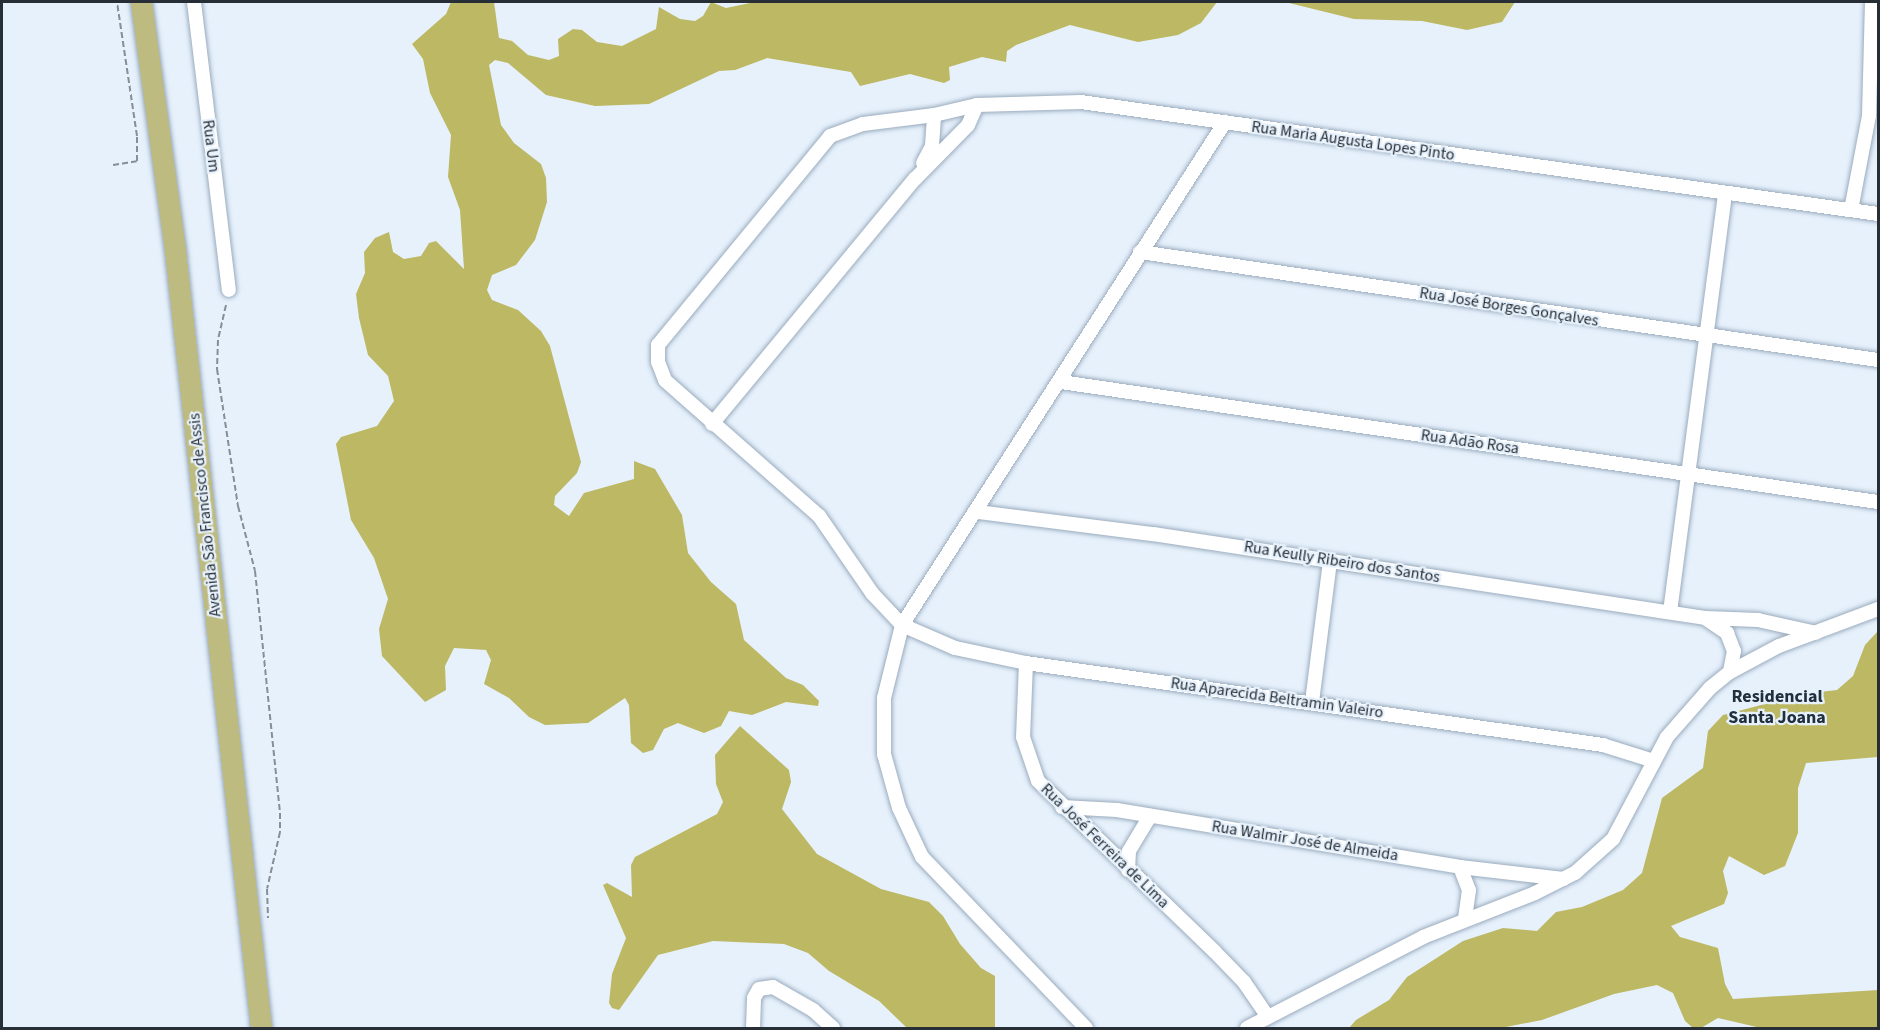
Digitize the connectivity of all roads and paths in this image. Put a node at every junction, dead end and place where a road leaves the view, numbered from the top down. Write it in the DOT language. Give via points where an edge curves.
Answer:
graph roads {
  1 [pos="117,2"];
  2 [pos="141,2"];
  3 [pos="194,2"];
  4 [pos="1872,2"];
  5 [pos="977,105"];
  6 [pos="934,115"];
  7 [pos="1225,122"];
  8 [pos="113,165"];
  9 [pos="915,178"];
  10 [pos="1725,194"];
  11 [pos="1851,210"];
  12 [pos="1878,214"];
  13 [pos="1140,252"];
  14 [pos="229,290"];
  15 [pos="1706,337"];
  16 [pos="1878,360"];
  17 [pos="1061,382"];
  18 [pos="712,424"];
  19 [pos="1689,475"];
  20 [pos="1878,502"];
  21 [pos="978,512"];
  22 [pos="1330,561"];
  23 [pos="1878,609"];
  24 [pos="1670,612"];
  25 [pos="1705,618"];
  26 [pos="902,625"];
  27 [pos="1816,633"];
  28 [pos="1026,663"];
  29 [pos="1730,672"];
  30 [pos="1312,702"];
  31 [pos="1654,761"];
  32 [pos="1062,807"];
  33 [pos="1150,816"];
  34 [pos="1460,867"];
  35 [pos="1128,870"];
  36 [pos="1565,879"];
  37 [pos="1465,919"];
  38 [pos="268,920"];
  39 [pos="1268,1017"];
  40 [pos="261,1029"];
  41 [pos="753,1029"];
  42 [pos="833,1029"];
  43 [pos="1086,1029"];
  44 [pos="1246,1029"];
  1 -- 8 [label="path" via="137,160"];
  2 -- 40 [label="main road, Avenida São Francisco de Assis" via="175,250"];
  3 -- 14 [label="street, Rua Um"];
  4 -- 11 [label="street" via="1869,116"];
  5 -- 6 [label="street, Rua Maria Augusta Lopes Pinto"];
  5 -- 7 [label="street, Rua Maria Augusta Lopes Pinto" via="1081,102"];
  5 -- 9 [label="street" via="968,125"];
  6 -- 9 [label="street" via="932,146"];
  6 -- 18 [label="street, Rua Maria Augusta Lopes Pinto" via="863,124 830,136 658,345 658,362 665,380"];
  7 -- 10 [label="street, Rua Maria Augusta Lopes Pinto"];
  7 -- 13 [label="street"];
  9 -- 18 [label="street"];
  10 -- 11 [label="street, Rua Maria Augusta Lopes Pinto"];
  10 -- 15 [label="street"];
  11 -- 12 [label="street, Rua Maria Augusta Lopes Pinto"];
  13 -- 15 [label="street, Rua José Borges Gonçalves"];
  13 -- 17 [label="street"];
  14 -- 38 [label="path" via="218,340 217,369 238,506 255,571 280,813 280,832 267,889"];
  15 -- 16 [label="street, Rua José Borges Gonçalves"];
  15 -- 19 [label="street"];
  17 -- 19 [label="street, Rua Adão Rosa"];
  17 -- 21 [label="street"];
  18 -- 26 [label="street" via="819,516 872,593"];
  19 -- 20 [label="street, Rua Adão Rosa"];
  19 -- 24 [label="street"];
  21 -- 22 [label="street, Rua Keully Ribeiro dos Santos"];
  21 -- 26 [label="street"];
  22 -- 24 [label="street, Rua Keully Ribeiro dos Santos"];
  22 -- 30 [label="street"];
  23 -- 27 [label="street"];
  24 -- 25 [label="street, Rua Keully Ribeiro dos Santos"];
  25 -- 27 [label="street, Rua Keully Ribeiro dos Santos" via="1758,620"];
  25 -- 29 [label="street, Rua Keully Ribeiro dos Santos" via="1727,633 1734,651"];
  26 -- 28 [label="street, Rua Aparecida Beltramin Valeiro" via="955,648"];
  26 -- 43 [label="street" via="884,698 884,754 904,818 922,857"];
  27 -- 29 [label="street" via="1779,646"];
  28 -- 30 [label="street, Rua Aparecida Beltramin Valeiro"];
  28 -- 32 [label="street, Rua José Ferreira de Lima" via="1023,737 1028,759 1038,781"];
  29 -- 31 [label="street" via="1688,710"];
  30 -- 31 [label="street, Rua Aparecida Beltramin Valeiro" via="1603,745"];
  31 -- 36 [label="street" via="1613,839"];
  32 -- 33 [label="street, Rua Walmir José de Almeida"];
  32 -- 35 [label="street, Rua José Ferreira de Lima"];
  33 -- 34 [label="street, Rua Walmir José de Almeida"];
  33 -- 35 [label="street" via="1129,851"];
  34 -- 36 [label="street, Rua Walmir José de Almeida"];
  34 -- 37 [label="street" via="1469,890"];
  35 -- 39 [label="street, Rua José Ferreira de Lima" via="1215,952"];
  36 -- 37 [label="street"];
  37 -- 39 [label="street"];
  39 -- 44 [label="street"];
  41 -- 42 [label="street" via="754,998 759,989 773,987 813,1010"];
}
